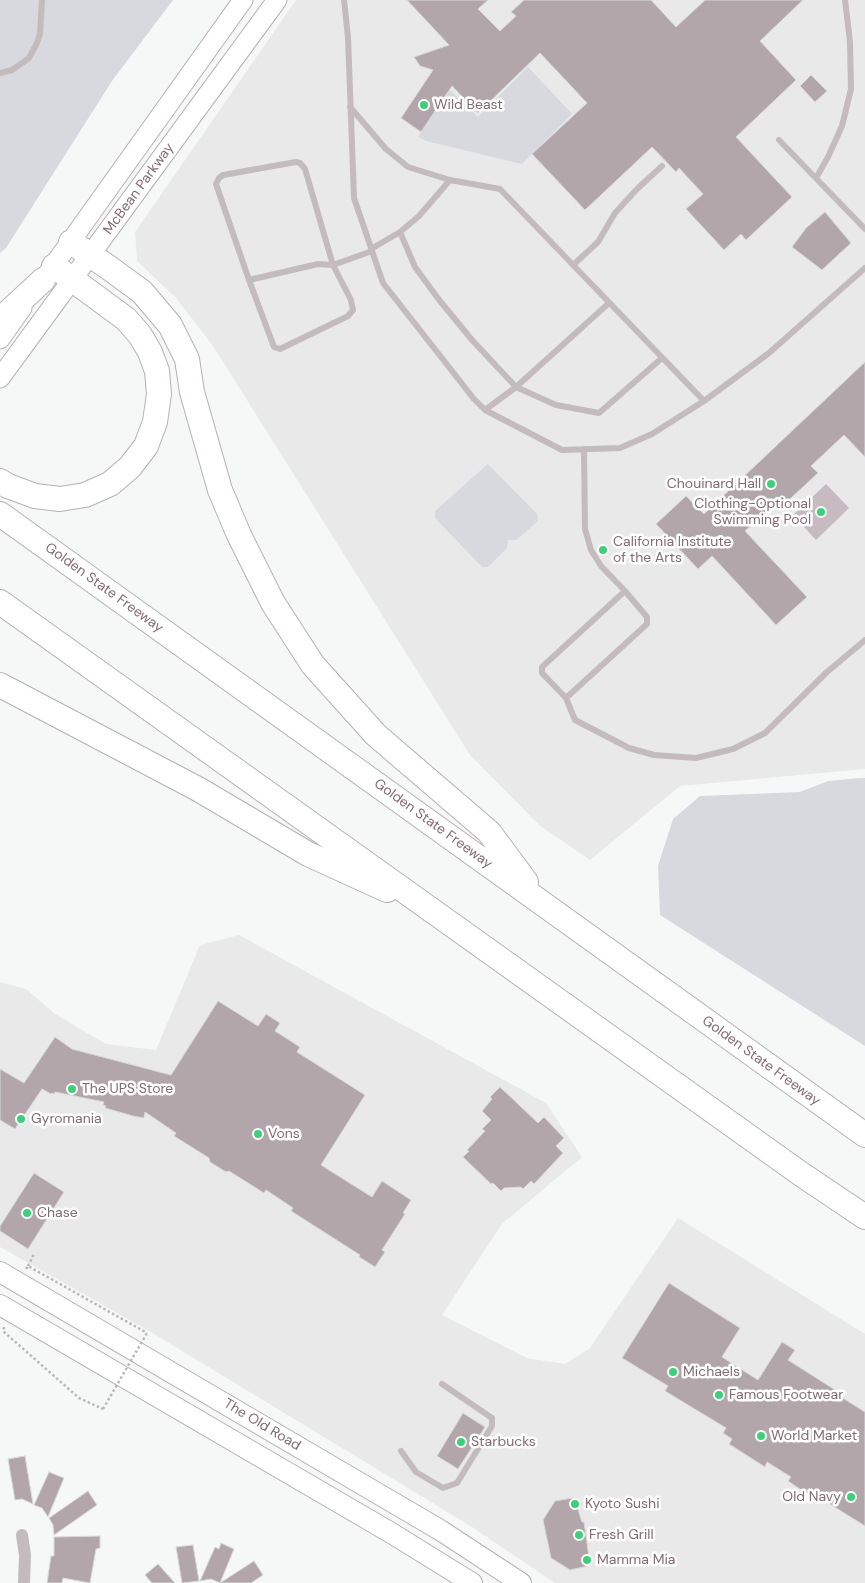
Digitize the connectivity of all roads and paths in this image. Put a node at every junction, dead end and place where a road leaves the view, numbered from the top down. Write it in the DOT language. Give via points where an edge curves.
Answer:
graph roads {
  1 [pos="42,0"];
  2 [pos="243,0"];
  3 [pos="277,0"];
  4 [pos="344,0"];
  5 [pos="845,0"];
  6 [pos="0,73"];
  7 [pos="350,107"];
  8 [pos="780,140"];
  9 [pos="662,166"];
  10 [pos="816,178"];
  11 [pos="450,180"];
  12 [pos="865,229"];
  13 [pos="400,232"];
  14 [pos="81,248"];
  15 [pos="371,250"];
  16 [pos="333,265"];
  17 [pos="573,265"];
  18 [pos="865,268"];
  19 [pos="56,275"];
  20 [pos="250,280"];
  21 [pos="609,303"];
  22 [pos="0,320"];
  23 [pos="0,339"];
  24 [pos="662,358"];
  25 [pos="0,378"];
  26 [pos="516,387"];
  27 [pos="704,401"];
  28 [pos="486,410"];
  29 [pos="584,449"];
  30 [pos="0,481"];
  31 [pos="0,514"];
  32 [pos="625,591"];
  33 [pos="0,602"];
  34 [pos="865,640"];
  35 [pos="0,684"];
  36 [pos="566,698"];
  37 [pos="538,900"];
  38 [pos="436,913"];
  39 [pos="865,1135"];
  40 [pos="865,1217"];
  41 [pos="34,1254"];
  42 [pos="28,1266"];
  43 [pos="0,1272"];
  44 [pos="24,1272"];
  45 [pos="0,1305"];
  46 [pos="4,1327"];
  47 [pos="442,1384"];
  48 [pos="401,1451"];
  49 [pos="22,1535"];
  50 [pos="24,1583"];
  51 [pos="472,1583"];
  52 [pos="521,1583"];
  1 -- 6 [label="lane" via="40,34 29,58 12,70"];
  2 -- 14 [label="main road, McBean Parkway"];
  3 -- 14 [label="main road, McBean Parkway"];
  4 -- 7 [label="lane"];
  5 -- 10 [label="lane" via="851,90 842,126"];
  7 -- 11 [label="lane" via="386,149 408,167"];
  7 -- 15 [label="lane" via="354,198"];
  8 -- 10 [label="lane"];
  9 -- 17 [label="lane" via="637,188 598,242"];
  10 -- 12 [label="lane"];
  11 -- 13 [label="lane" via="419,216"];
  11 -- 17 [label="lane" via="500,189"];
  13 -- 15 [label="lane"];
  13 -- 26 [label="lane" via="415,267 440,301"];
  14 -- 19 [label="main road, McBean Parkway"];
  14 -- 37 [label="highway" via="142,292 170,325 187,360 192,392 220,490 273,603 313,665 376,735 489,832"];
  15 -- 16 [label="lane"];
  15 -- 28 [label="lane" via="384,283"];
  16 -- 20 [label="lane" via="318,264"];
  16 -- 20 [label="lane" via="353,310 348,316 280,349 274,347"];
  16 -- 20 [label="lane" via="305,169 300,164 296,162 223,175 216,184"];
  17 -- 21 [label="lane"];
  18 -- 27 [label="lane" via="769,353"];
  19 -- 22 [label="highway"];
  19 -- 23 [label="main road, McBean Parkway"];
  19 -- 25 [label="main road, McBean Parkway"];
  19 -- 30 [label="highway" via="126,319 140,335 157,371 159,394 155,422 146,446 130,467 110,484 85,495 60,499 35,496"];
  21 -- 24 [label="lane"];
  21 -- 26 [label="lane"];
  24 -- 26 [label="lane" via="600,413 556,406"];
  24 -- 27 [label="lane"];
  26 -- 28 [label="lane"];
  27 -- 29 [label="lane" via="652,434 620,448"];
  28 -- 29 [label="lane" via="562,450"];
  29 -- 32 [label="lane" via="585,529 591,550 601,566"];
  31 -- 37 [label="highway, Golden State Freeway"];
  32 -- 36 [label="lane" via="646,617 647,624"];
  32 -- 36 [label="lane" via="542,667 542,673"];
  33 -- 38 [label="highway"];
  34 -- 36 [label="lane" via="765,733 733,749 696,758 654,755 629,748 575,720"];
  35 -- 38 [label="highway" via="198,789 308,854"];
  37 -- 39 [label="highway, Golden State Freeway"];
  38 -- 40 [label="highway" via="784,1163"];
  41 -- 42 [label="path"];
  42 -- 44 [label="path"];
  42 -- 46 [label="path, bridge" via="147,1334 103,1409 79,1398 2,1331"];
  43 -- 52 [label="main road, The Old Road" via="440,1530"];
  45 -- 51 [label="main road, The Old Road"];
  47 -- 48 [label="lane" via="492,1418 492,1426 457,1483 443,1488 416,1472"];
  49 -- 50 [label="street"];
}
